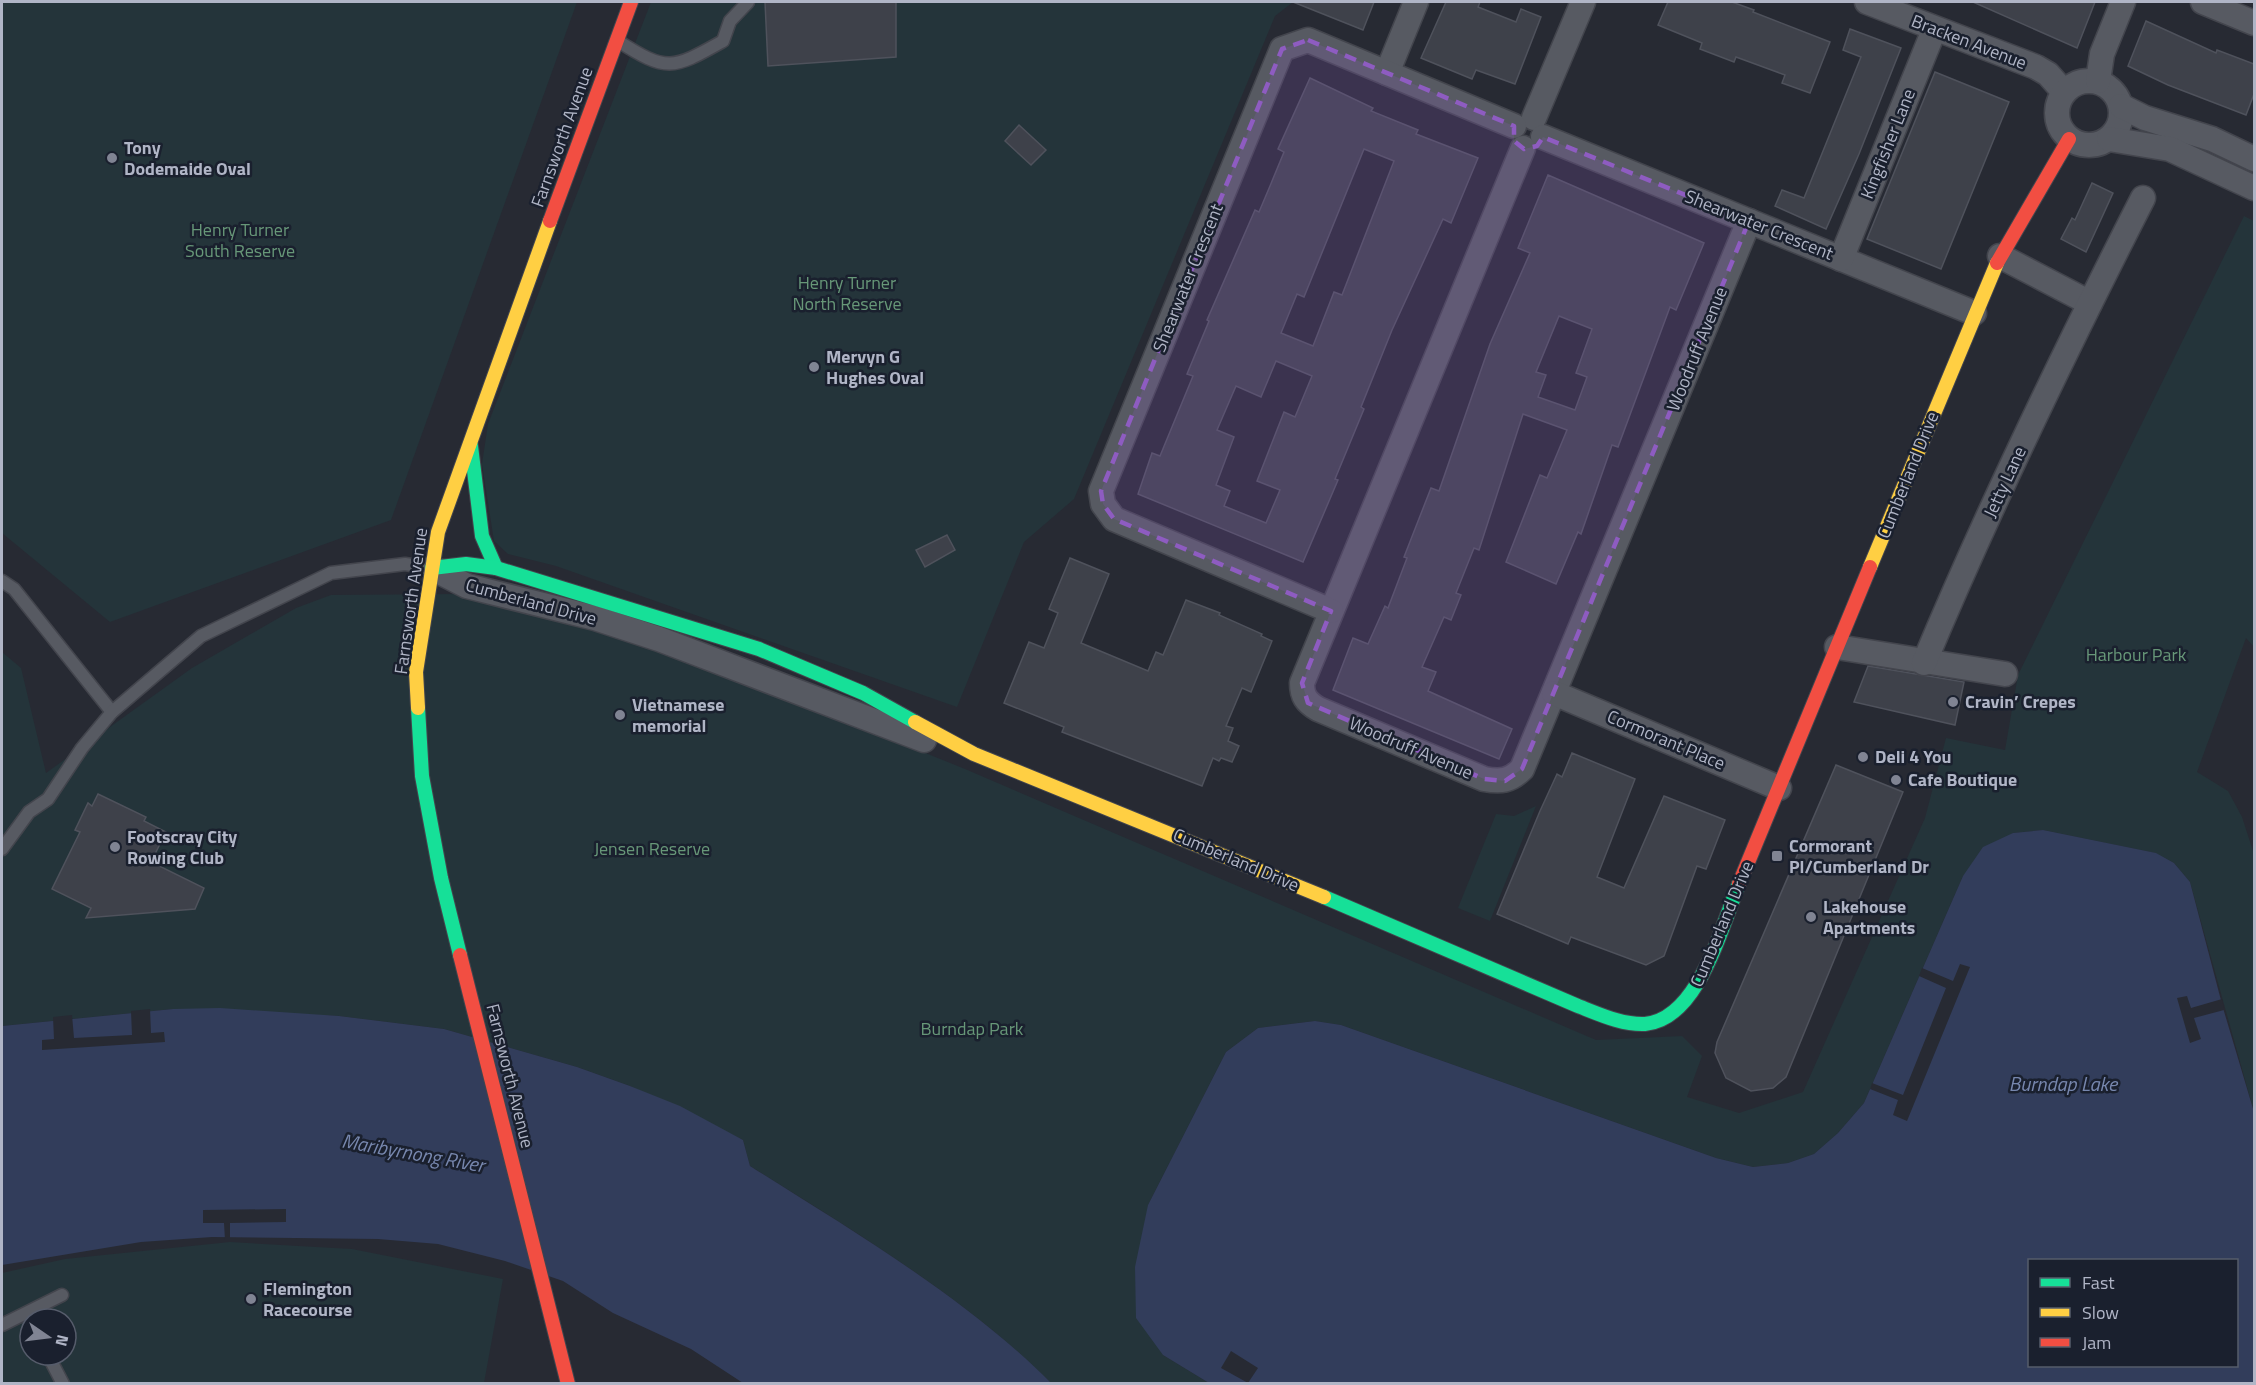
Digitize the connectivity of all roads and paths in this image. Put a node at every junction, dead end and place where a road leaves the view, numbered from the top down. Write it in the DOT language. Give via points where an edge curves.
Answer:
graph roads {
  1 [pos="631,2"];
  2 [pos="748,2"];
  3 [pos="1416,2"];
  4 [pos="1583,2"];
  5 [pos="1867,2"];
  6 [pos="2123,2"];
  7 [pos="2203,2"];
  8 [pos="2254,23"];
  9 [pos="1934,30"];
  10 [pos="617,40"];
  11 [pos="1387,73"];
  12 [pos="2098,81"];
  13 [pos="2064,92"];
  14 [pos="2121,106"];
  15 [pos="1528,132"];
  16 [pos="2068,139"];
  17 [pos="2109,139"];
  18 [pos="2254,159"];
  19 [pos="2254,188"];
  20 [pos="2143,198"];
  21 [pos="1749,221"];
  22 [pos="2000,256"];
  23 [pos="1841,259"];
  24 [pos="2090,303"];
  25 [pos="1974,313"];
  26 [pos="470,438"];
  27 [pos="432,568"];
  28 [pos="496,568"];
  29 [pos="2,581"];
  30 [pos="1331,611"];
  31 [pos="1837,648"];
  32 [pos="1924,663"];
  33 [pos="2005,674"];
  34 [pos="1554,693"];
  35 [pos="111,712"];
  36 [pos="974,754"];
  37 [pos="1779,788"];
  38 [pos="2,849"];
  39 [pos="62,1295"];
  40 [pos="43,1307"];
  41 [pos="18,1320"];
  42 [pos="2,1325"];
  43 [pos="54,1367"];
  44 [pos="63,1383"];
  45 [pos="568,1383"];
  1 -- 10 [label="street, Farnsworth Avenue"];
  2 -- 10 [label="lane" via="730,21 723,41 683,64 656,62"];
  3 -- 11 [label="street"];
  4 -- 15 [label="street, Woodruff Avenue"];
  5 -- 9 [label="street, Bracken Avenue"];
  6 -- 12 [label="street" via="2102,54"];
  7 -- 8 [label="street"];
  9 -- 13 [label="street, Bracken Avenue" via="2036,67"];
  9 -- 23 [label="street, Kingfisher Lane"];
  10 -- 26 [label="street, Farnsworth Avenue"];
  11 -- 15 [label="street, Shearwater Crescent"];
  11 -- 30 [label="street, Shearwater Crescent" via="1308,40 1282,49 1101,491 1103,504 1114,519"];
  12 -- 13 [label="street" via="2084,81"];
  12 -- 14 [label="street" via="2116,95"];
  13 -- 16 [label="street" via="2056,117"];
  14 -- 17 [label="street" via="2118,129"];
  14 -- 18 [label="street" via="2145,118 2212,139"];
  15 -- 21 [label="street, Shearwater Crescent"];
  15 -- 30 [label="street, Woodruff Avenue"];
  16 -- 17 [label="street" via="2087,146"];
  16 -- 22 [label="street, Cumberland Drive"];
  17 -- 19 [label="street" via="2170,149"];
  20 -- 24 [label="street, Jetty Lane"];
  21 -- 23 [label="street, Shearwater Crescent"];
  21 -- 34 [label="street, Woodruff Avenue"];
  22 -- 24 [label="street"];
  22 -- 25 [label="street, Cumberland Drive"];
  23 -- 25 [label="street, Shearwater Crescent"];
  24 -- 32 [label="street, Jetty Lane" via="1962,572"];
  25 -- 31 [label="street, Cumberland Drive"];
  26 -- 27 [label="street, Farnsworth Avenue" via="438,532"];
  26 -- 28 [label="street" via="483,536"];
  27 -- 28 [label="street, Cumberland Drive" via="466,564"];
  27 -- 35 [label="lane" via="405,564 320,576 201,636"];
  27 -- 36 [label="street, Cumberland Drive" via="467,586 595,618 659,639 934,744"];
  27 -- 45 [label="street, Farnsworth Avenue" via="416,672 422,776 441,878"];
  28 -- 36 [label="street, Cumberland Drive" via="759,649 863,693"];
  29 -- 35 [label="lane" via="14,589"];
  30 -- 34 [label="street, Woodruff Avenue" via="1302,682 1302,694 1308,703 1484,779 1504,781 1522,769"];
  31 -- 32 [label="street"];
  31 -- 37 [label="street, Cumberland Drive"];
  32 -- 33 [label="street"];
  34 -- 37 [label="street, Cormorant Place"];
  35 -- 38 [label="lane" via="48,799 29,812"];
  36 -- 37 [label="street, Cumberland Drive" via="1223,854 1578,1006 1621,1023 1644,1024 1664,1020 1684,1006 1696,986"];
  39 -- 40 [label="lane"];
  41 -- 42 [label="lane"];
  43 -- 44 [label="lane"];
}
